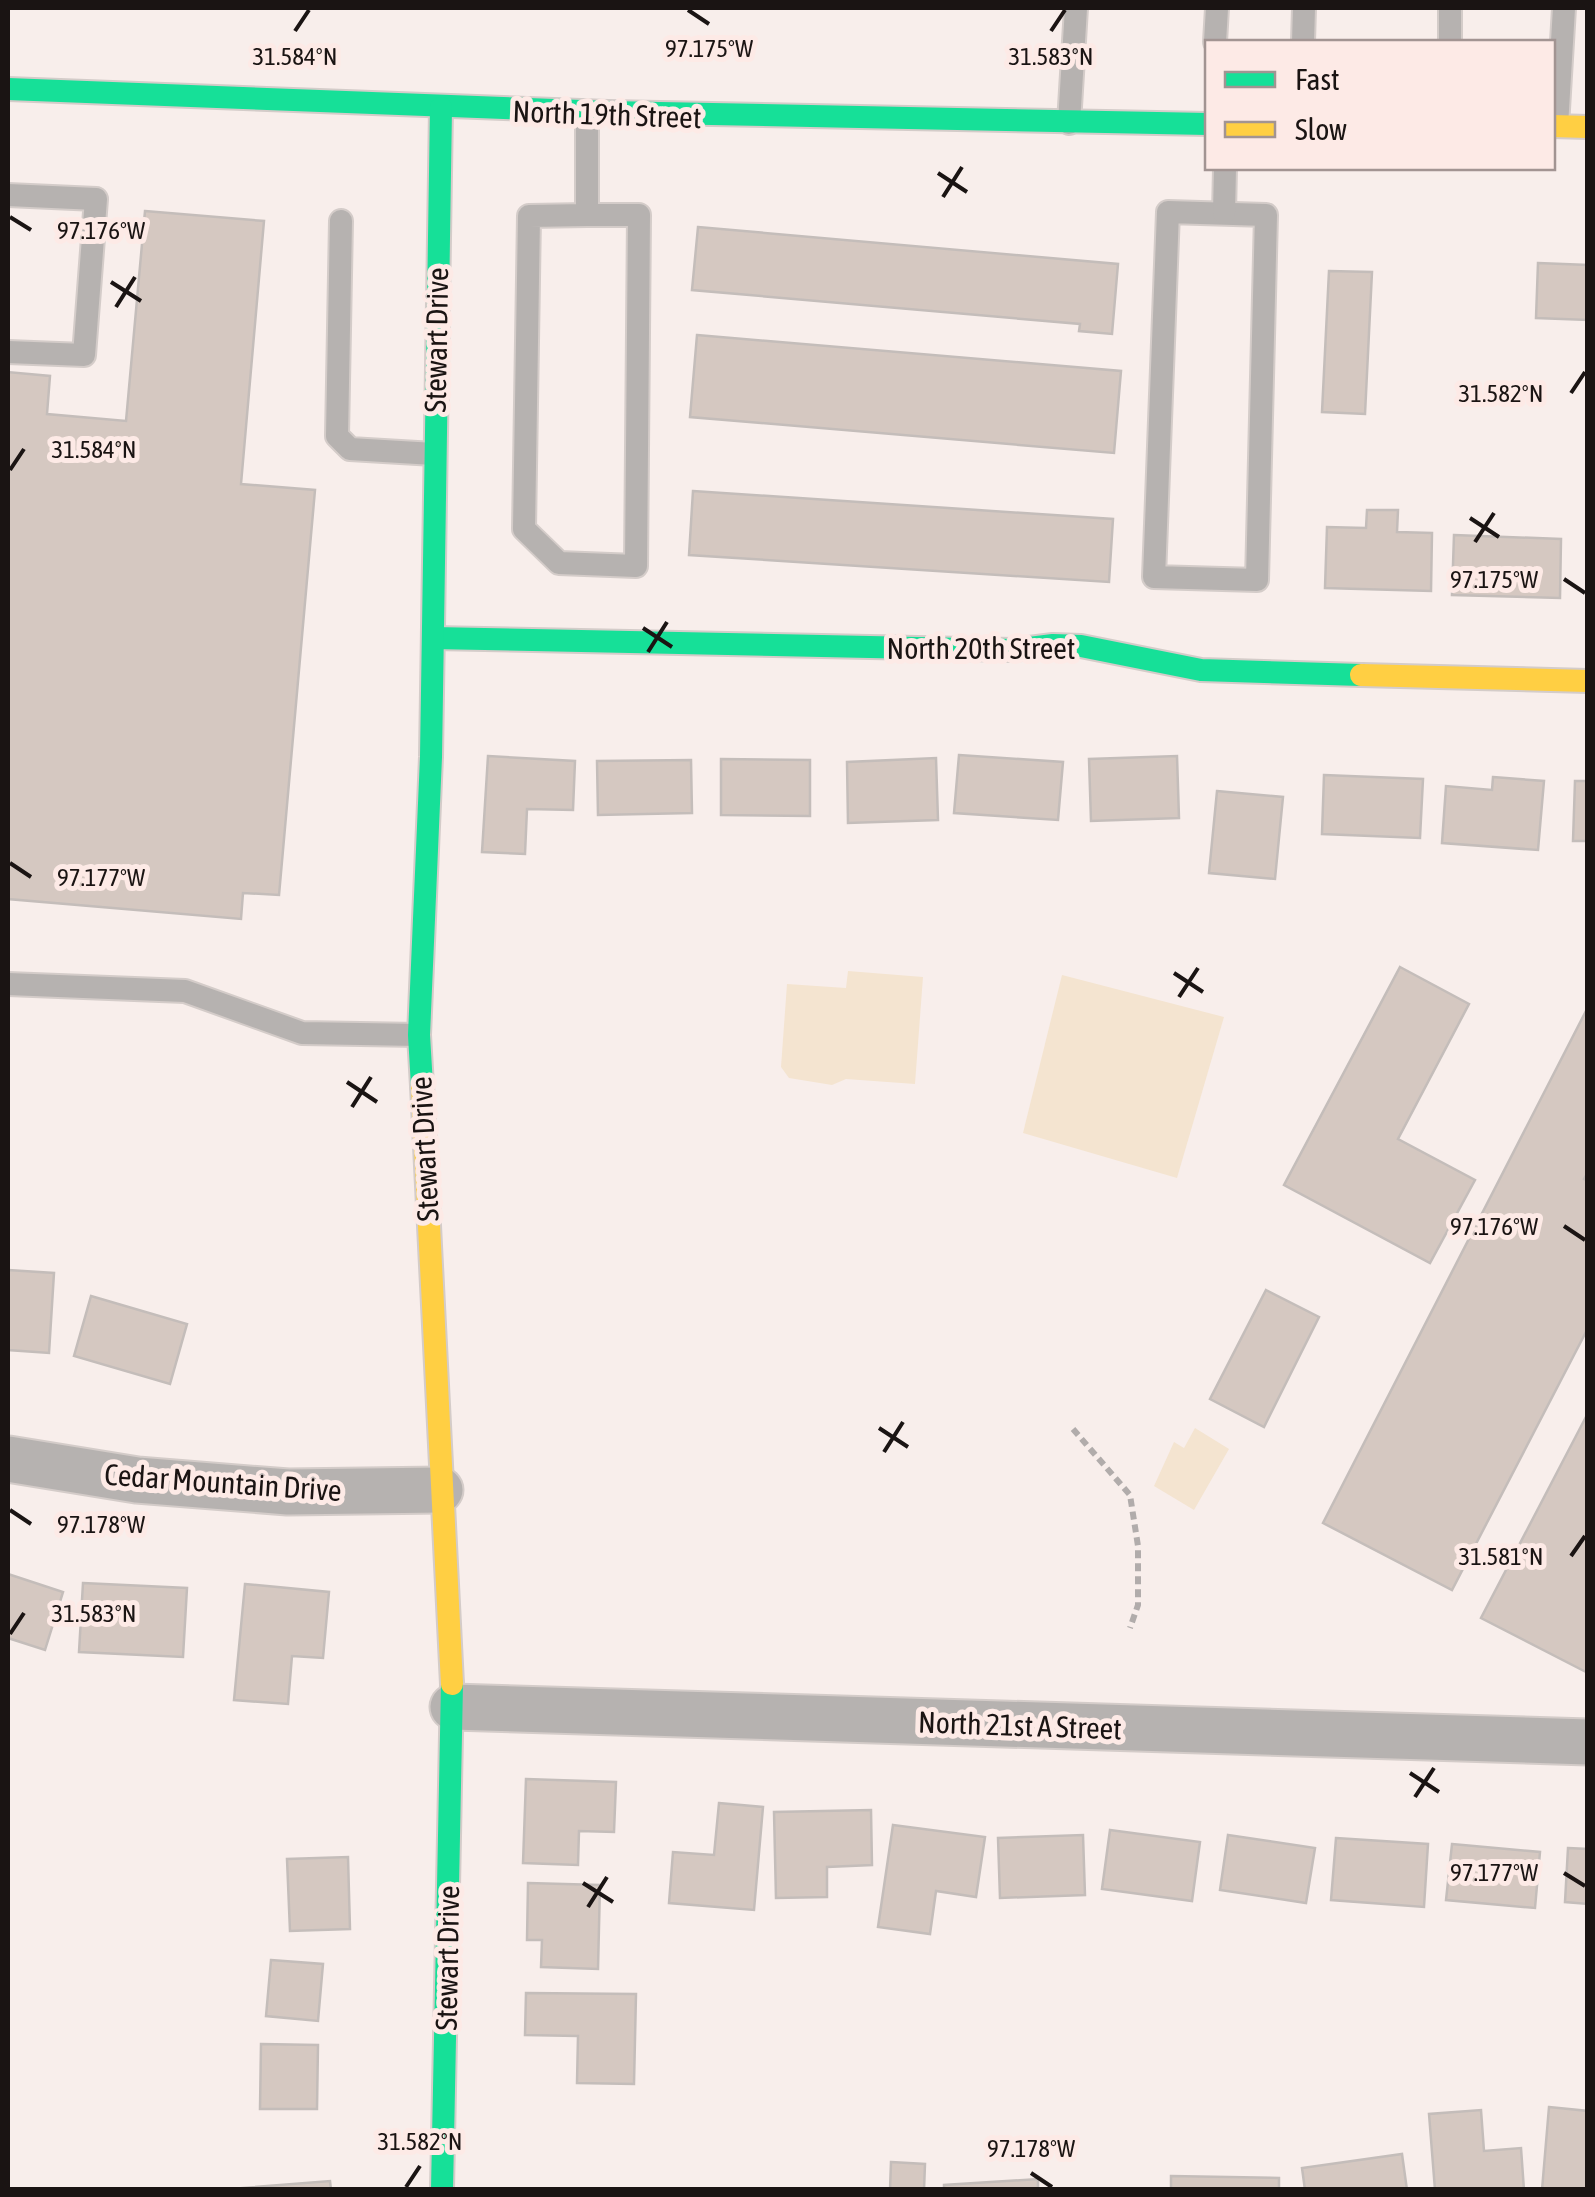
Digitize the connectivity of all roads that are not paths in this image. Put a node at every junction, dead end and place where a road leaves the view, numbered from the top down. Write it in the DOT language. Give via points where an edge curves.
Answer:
graph roads {
  1 [pos="1076,8"];
  2 [pos="1217,8"];
  3 [pos="1304,8"];
  4 [pos="1450,8"];
  5 [pos="1564,8"];
  6 [pos="1215,40"];
  7 [pos="1303,40"];
  8 [pos="1450,40"];
  9 [pos="8,89"];
  10 [pos="441,108"];
  11 [pos="588,113"];
  12 [pos="1069,123"];
  13 [pos="1205,124"];
  14 [pos="1555,126"];
  15 [pos="1588,126"];
  16 [pos="1225,170"];
  17 [pos="8,195"];
  18 [pos="1224,214"];
  19 [pos="587,215"];
  20 [pos="341,220"];
  21 [pos="8,352"];
  22 [pos="434,454"];
  23 [pos="433,638"];
  24 [pos="1588,681"];
  25 [pos="8,984"];
  26 [pos="418,1035"];
  27 [pos="8,1459"];
  28 [pos="440,1490"];
  29 [pos="453,1707"];
  30 [pos="1588,1742"];
  31 [pos="442,2190"];
  1 -- 12 [label="lane"];
  2 -- 6 [label="lane"];
  3 -- 7 [label="lane"];
  4 -- 8 [label="lane"];
  5 -- 14 [label="lane"];
  9 -- 10 [label="street, North 19th Street"];
  10 -- 11 [label="street, North 19th Street"];
  10 -- 22 [label="street, Stewart Drive"];
  11 -- 12 [label="street, North 19th Street"];
  11 -- 19 [label="lane"];
  12 -- 13 [label="street, North 19th Street"];
  14 -- 15 [label="street"];
  16 -- 18 [label="lane"];
  17 -- 21 [label="lane" via="96,199 84,355"];
  18 -- 18 [label="lane" via="1168,212 1154,577 1257,580 1266,215"];
  19 -- 19 [label="lane" via="528,216 524,529 559,563 636,566 639,214"];
  20 -- 22 [label="lane" via="337,436 350,449"];
  22 -- 23 [label="street, Stewart Drive"];
  23 -- 24 [label="street, North 20th Street" via="1082,646 1200,670"];
  23 -- 26 [label="street, Stewart Drive"];
  25 -- 26 [label="lane" via="185,991 302,1034"];
  26 -- 28 [label="street, Stewart Drive"];
  27 -- 28 [label="street, Cedar Mountain Drive" via="137,1480 288,1492"];
  28 -- 29 [label="street, Stewart Drive"];
  29 -- 30 [label="street, North 21st A Street"];
  29 -- 31 [label="street, Stewart Drive"];
}
